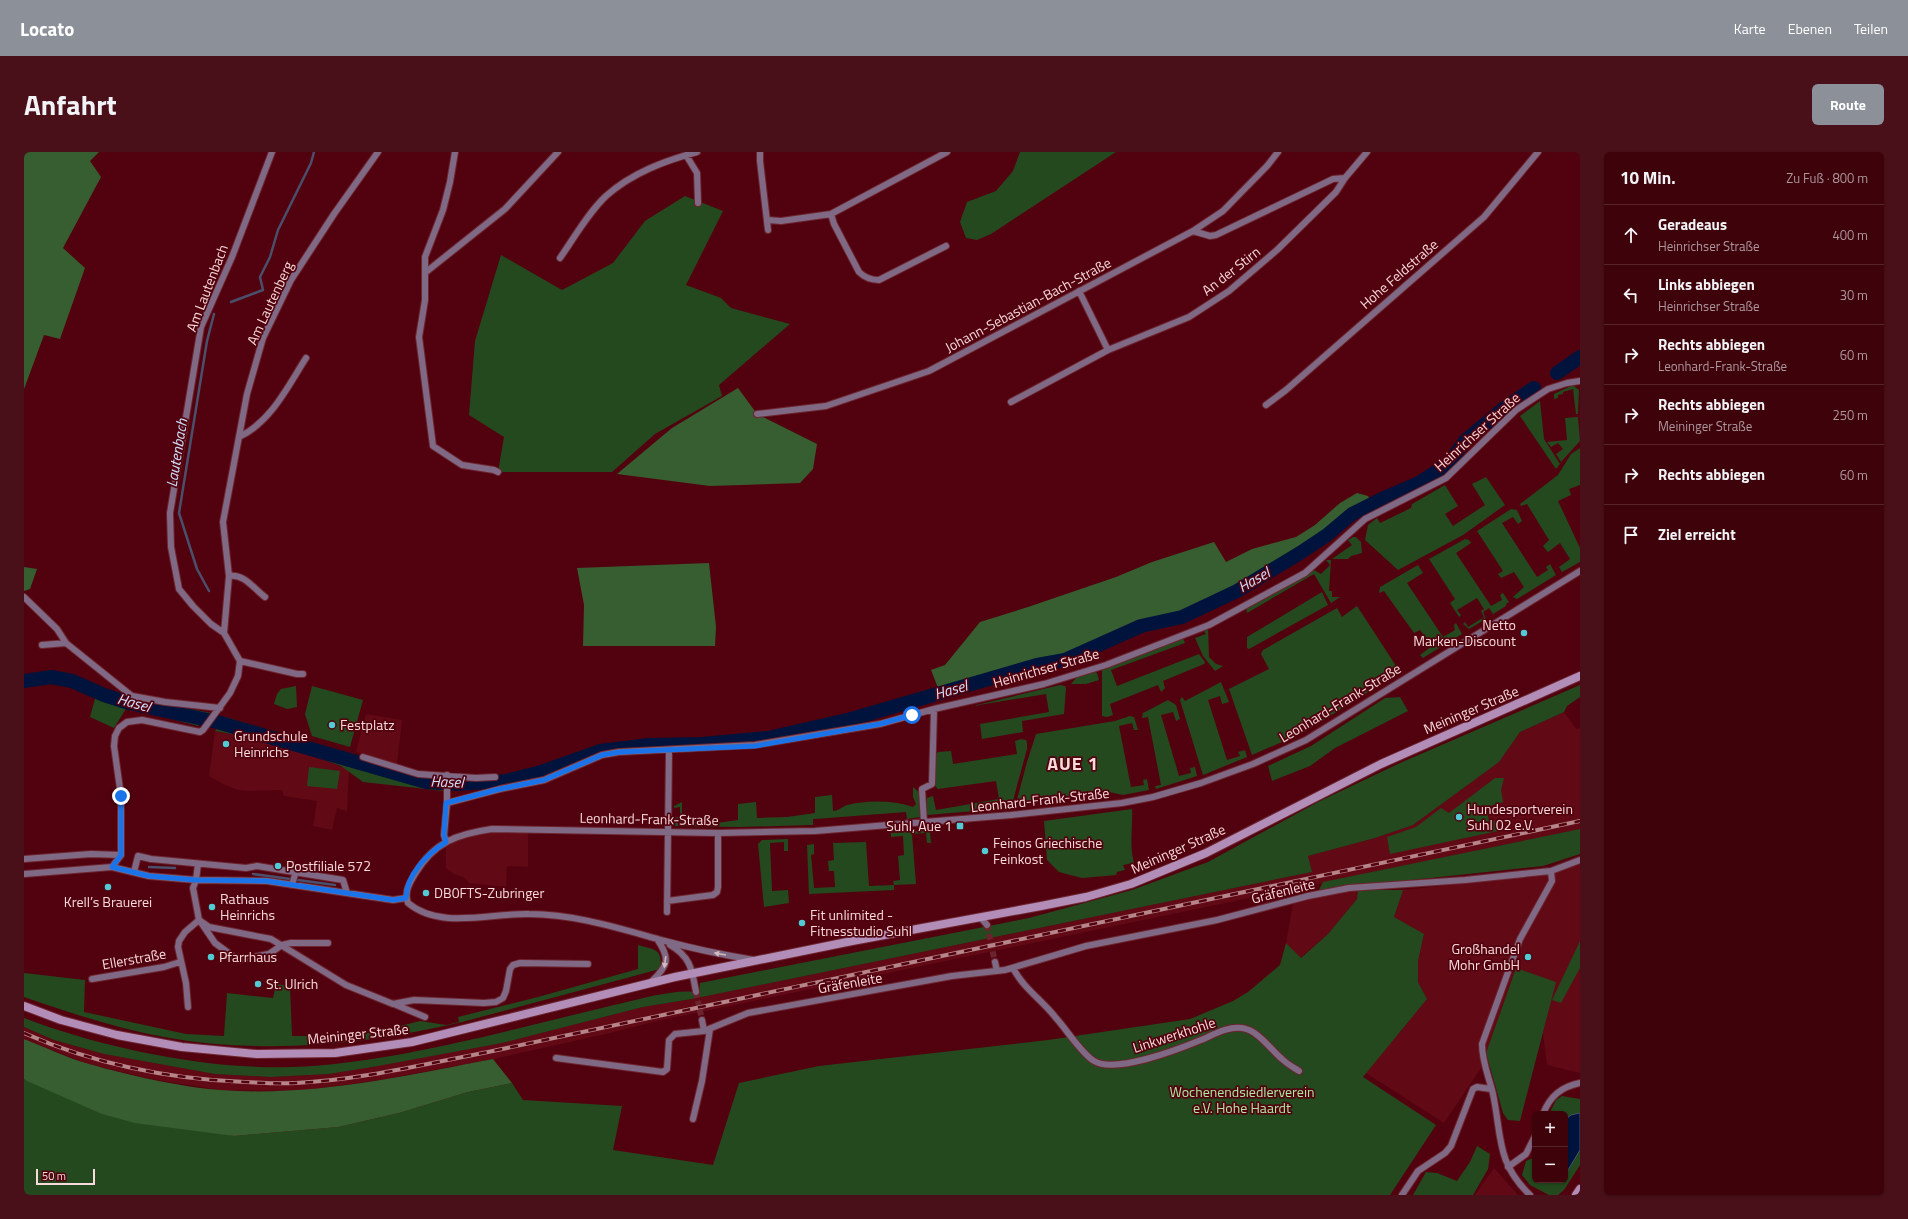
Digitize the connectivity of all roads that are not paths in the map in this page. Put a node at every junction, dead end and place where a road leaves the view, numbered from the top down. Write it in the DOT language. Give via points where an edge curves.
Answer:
graph roads {
  1 [pos="272,152"];
  2 [pos="378,152"];
  3 [pos="455,152"];
  4 [pos="558,152"];
  5 [pos="697,152"];
  6 [pos="760,152"];
  7 [pos="947,152"];
  8 [pos="1278,152"];
  9 [pos="1367,152"];
  10 [pos="1538,152"];
  11 [pos="686,155"];
  12 [pos="1345,178"];
  13 [pos="698,203"];
  14 [pos="831,214"];
  15 [pos="768,220"];
  16 [pos="768,230"];
  17 [pos="1193,231"];
  18 [pos="946,246"];
  19 [pos="560,258"];
  20 [pos="426,272"];
  21 [pos="1079,291"];
  22 [pos="1108,350"];
  23 [pos="306,358"];
  24 [pos="1580,381"];
  25 [pos="1011,402"];
  26 [pos="1266,405"];
  27 [pos="757,414"];
  28 [pos="239,437"];
  29 [pos="498,472"];
  30 [pos="1580,571"];
  31 [pos="230,576"];
  32 [pos="24,597"];
  33 [pos="265,597"];
  34 [pos="224,632"];
  35 [pos="66,643"];
  36 [pos="42,645"];
  37 [pos="240,661"];
  38 [pos="303,674"];
  39 [pos="1580,676"];
  40 [pos="934,709"];
  41 [pos="218,711"];
  42 [pos="670,751"];
  43 [pos="362,757"];
  44 [pos="447,775"];
  45 [pos="495,777"];
  46 [pos="446,803"];
  47 [pos="924,823"];
  48 [pos="668,832"];
  49 [pos="718,833"];
  50 [pos="446,842"];
  51 [pos="121,855"];
  52 [pos="24,859"];
  53 [pos="1580,860"];
  54 [pos="198,864"];
  55 [pos="112,867"];
  56 [pos="246,868"];
  57 [pos="1551,870"];
  58 [pos="134,872"];
  59 [pos="296,873"];
  60 [pos="24,874"];
  61 [pos="196,880"];
  62 [pos="246,880"];
  63 [pos="293,884"];
  64 [pos="347,893"];
  65 [pos="406,898"];
  66 [pos="667,901"];
  67 [pos="667,912"];
  68 [pos="981,918"];
  69 [pos="199,920"];
  70 [pos="987,925"];
  71 [pos="657,939"];
  72 [pos="665,942"];
  73 [pos="328,943"];
  74 [pos="282,945"];
  75 [pos="758,960"];
  76 [pos="180,962"];
  77 [pos="995,962"];
  78 [pos="588,964"];
  79 [pos="1013,968"];
  80 [pos="997,971"];
  81 [pos="692,973"];
  82 [pos="92,979"];
  83 [pos="651,982"];
  84 [pos="696,992"];
  85 [pos="393,1004"];
  86 [pos="24,1006"];
  87 [pos="188,1007"];
  88 [pos="425,1017"];
  89 [pos="702,1020"];
  90 [pos="707,1030"];
  91 [pos="556,1058"];
  92 [pos="1299,1071"];
  93 [pos="1580,1083"];
  94 [pos="1491,1088"];
  95 [pos="1544,1111"];
  96 [pos="692,1119"];
  97 [pos="1532,1142"];
  98 [pos="1508,1168"];
  99 [pos="1580,1189"];
  100 [pos="1402,1195"];
  101 [pos="1530,1195"];
  102 [pos="1576,1195"];
  1 -- 34 [label="street, Am Lautenbach" via="232,257 201,327 170,513 171,547 179,589 211,624"];
  2 -- 28 [label="street, Am Lautenberg" via="291,280 263,338 247,394"];
  3 -- 20 [label="street" via="443,210 425,257"];
  4 -- 20 [label="street" via="505,209"];
  5 -- 11 [label="street"];
  6 -- 15 [label="street"];
  7 -- 14 [label="street"];
  8 -- 17 [label="street, Johann-Sebastian-Bach-Straße" via="1223,211"];
  9 -- 12 [label="street, An der Stirn"];
  10 -- 26 [label="street, Hohe Feldstraße" via="1484,217"];
  11 -- 13 [label="street" via="697,173"];
  11 -- 19 [label="street" via="646,169 606,196"];
  12 -- 17 [label="street" via="1333,178 1216,235 1210,236"];
  12 -- 22 [label="street, An der Stirn" via="1336,192 1277,250 1229,290 1189,317"];
  14 -- 15 [label="street" via="781,222"];
  14 -- 18 [label="street" via="859,272 865,278 879,280"];
  15 -- 16 [label="street"];
  17 -- 21 [label="street, Johann-Sebastian-Bach-Straße"];
  20 -- 29 [label="street" via="425,300 418,337 433,446 462,465"];
  21 -- 22 [label="street"];
  21 -- 27 [label="street, Johann-Sebastian-Bach-Straße" via="929,371 826,406"];
  22 -- 25 [label="street, An der Stirn"];
  23 -- 28 [label="street" via="272,410 249,433"];
  24 -- 40 [label="street, Heinrichser Straße" via="1543,391 1516,410 1446,478 1365,519 1305,573 1212,624 1106,665 1044,684"];
  28 -- 31 [label="street, Am Lautenberg" via="223,522"];
  30 -- 47 [label="street, Leonhard-Frank-Straße" via="1341,719 1300,743 1252,764 1183,789 1130,802"];
  31 -- 33 [label="street" via="244,578"];
  31 -- 34 [label="street, Am Lautenberg"];
  32 -- 35 [label="street" via="57,629"];
  34 -- 37 [label="street"];
  35 -- 36 [label="street"];
  35 -- 41 [label="street" via="132,696"];
  37 -- 38 [label="street"];
  37 -- 41 [label="street" via="238,676"];
  39 -- 68 [label="main road, Meininger Straße" via="1381,764 1171,869 1131,884 1086,896"];
  40 -- 42 [label="street, Heinrichser Straße" via="880,724 755,746"];
  40 -- 47 [label="street" via="932,784 922,789"];
  41 -- 51 [label="street" via="203,730 196,732 142,720 128,722 119,728 114,736 114,746 121,796"];
  42 -- 46 [label="street, Heinrichser Straße" via="602,755 544,780"];
  42 -- 48 [label="street"];
  43 -- 44 [label="street" via="418,774"];
  44 -- 45 [label="street"];
  44 -- 46 [label="street"];
  46 -- 50 [label="street"];
  47 -- 49 [label="street, Leonhard-Frank-Straße" via="815,831"];
  48 -- 49 [label="street, Leonhard-Frank-Straße"];
  48 -- 50 [label="street, Leonhard-Frank-Straße" via="497,828 470,832"];
  48 -- 66 [label="street"];
  49 -- 66 [label="street" via="718,888 713,896"];
  50 -- 65 [label="street, Leonhard-Frank-Straße" via="425,859 409,885"];
  51 -- 52 [label="street" via="90,854"];
  51 -- 55 [label="street"];
  53 -- 57 [label="street, Gräfenleite"];
  54 -- 56 [label="street"];
  54 -- 58 [label="street" via="138,856"];
  54 -- 61 [label="street"];
  55 -- 58 [label="street"];
  55 -- 60 [label="street"];
  56 -- 59 [label="street" via="257,866"];
  56 -- 62 [label="street"];
  57 -- 79 [label="street, Gräfenleite" via="1465,880 1350,888 1308,896 1217,920 1086,946"];
  57 -- 94 [label="street" via="1552,881 1520,939 1482,1044 1482,1056"];
  58 -- 61 [label="street"];
  59 -- 63 [label="street"];
  59 -- 64 [label="street" via="344,880"];
  61 -- 62 [label="street"];
  61 -- 69 [label="street" via="193,888"];
  62 -- 63 [label="street"];
  63 -- 64 [label="street"];
  64 -- 65 [label="street" via="393,900"];
  65 -- 71 [label="street, Meininger Straße" via="414,908 442,917 530,914 554,916 611,926"];
  66 -- 67 [label="street"];
  68 -- 70 [label="street"];
  68 -- 75 [label="main road, Meininger Straße"];
  69 -- 74 [label="street" via="209,927 271,939"];
  69 -- 74 [label="street" via="214,943 238,960 269,954"];
  69 -- 76 [label="street" via="179,940"];
  71 -- 72 [label="street, Meininger Straße"];
  71 -- 83 [label="street, one-way" via="664,950 666,963 662,972"];
  75 -- 72 [label="street, Meininger Straße, one-way" via="711,953"];
  72 -- 81 [label="street, Meininger Straße" via="683,953"];
  73 -- 74 [label="street"];
  74 -- 85 [label="street" via="346,985"];
  75 -- 81 [label="main road, Meininger Straße"];
  76 -- 82 [label="street, Ellerstraße"];
  76 -- 87 [label="street" via="184,969"];
  77 -- 80 [label="street"];
  78 -- 85 [label="street" via="513,965 503,998 496,1002 414,1000"];
  79 -- 80 [label="street, Gräfenleite"];
  79 -- 92 [label="street, Linkwerkhohle" via="1027,988 1054,1014 1089,1057 1100,1064 1125,1064 1173,1051 1229,1029 1242,1028 1253,1032 1282,1060"];
  80 -- 90 [label="street, Gräfenleite" via="952,976 748,1013"];
  81 -- 83 [label="main road, Meininger Straße"];
  81 -- 84 [label="street"];
  83 -- 86 [label="main road, Meininger Straße" via="412,1042 335,1053 257,1054 182,1047 117,1035 61,1020"];
  85 -- 88 [label="street"];
  89 -- 90 [label="street"];
  90 -- 91 [label="street, Gräfenleite" via="671,1036 667,1069 663,1072"];
  90 -- 96 [label="street" via="702,1081"];
  93 -- 95 [label="street" via="1559,1091 1549,1101"];
  94 -- 98 [label="street"];
  94 -- 100 [label="street" via="1477,1087 1473,1090 1451,1146 1418,1171"];
  97 -- 98 [label="street" via="1526,1154"];
  98 -- 101 [label="street"];
  99 -- 102 [label="main road"];
}
